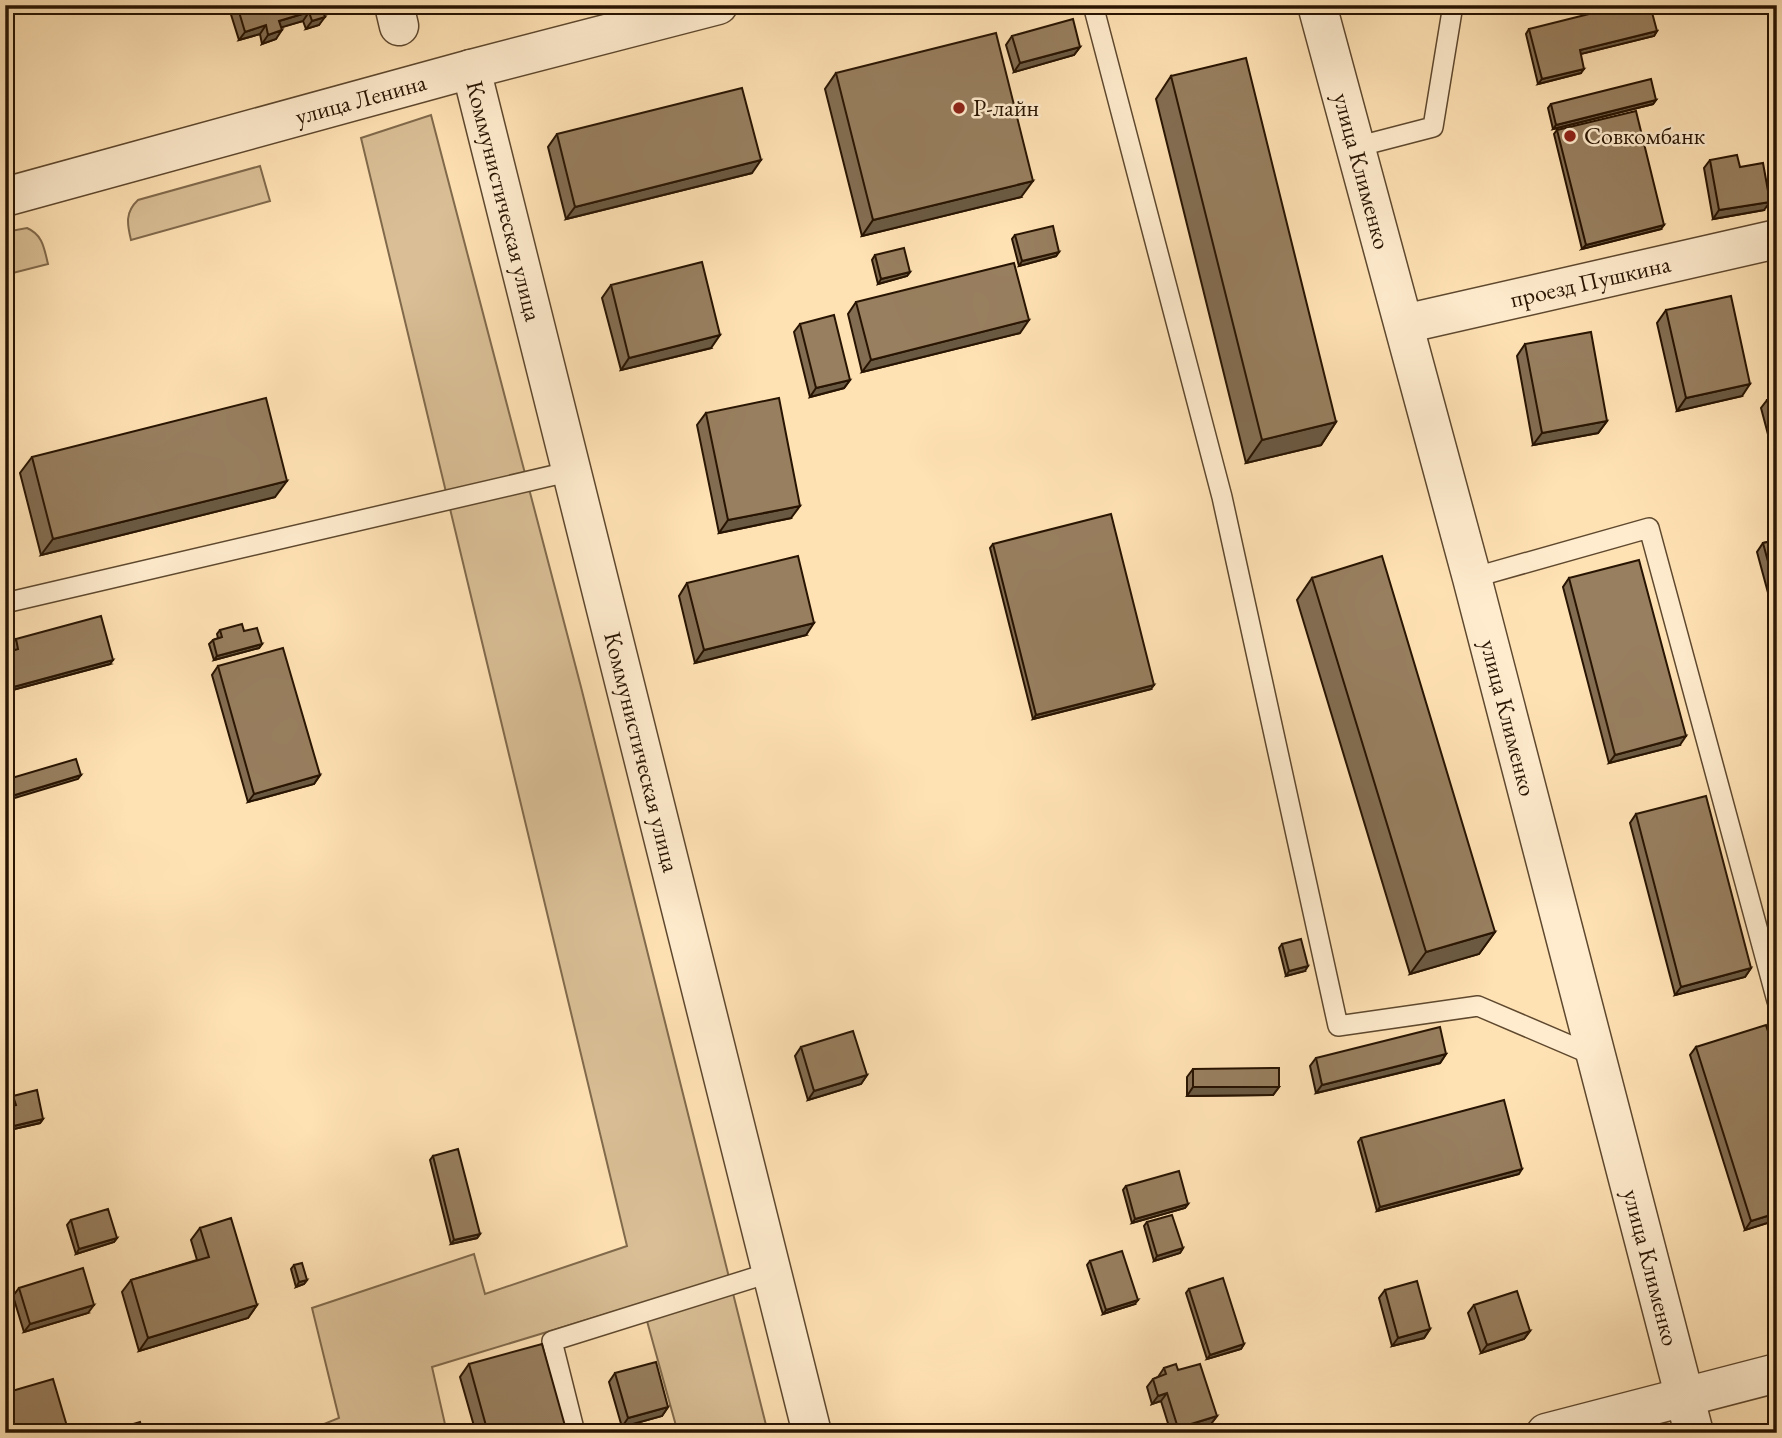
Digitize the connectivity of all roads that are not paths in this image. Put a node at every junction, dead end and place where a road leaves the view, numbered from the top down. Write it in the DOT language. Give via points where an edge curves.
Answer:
graph roads {
  1 [pos="717,5"];
  2 [pos="1093,5"];
  3 [pos="1317,5"];
  4 [pos="1453,5"];
  5 [pos="471,69"];
  6 [pos="1356,147"];
  7 [pos="5,197"];
  8 [pos="1777,239"];
  9 [pos="1404,324"];
  10 [pos="572,471"];
  11 [pos="1472,578"];
  12 [pos="5,603"];
  13 [pos="1777,1001"];
  14 [pos="1595,1056"];
  15 [pos="772,1272"];
  16 [pos="1777,1373"];
  17 [pos="1689,1415"];
  18 [pos="575,1433"];
  19 [pos="812,1433"];
  20 [pos="1546,1433"];
  1 -- 5 [label="street, улица Ленина"];
  2 -- 14 [label="lane" via="1222,497 1338,1026 1478,1006"];
  3 -- 6 [label="street, улица Клименко"];
  4 -- 6 [label="lane" via="1433,127"];
  5 -- 7 [label="street, улица Ленина"];
  5 -- 10 [label="street, Коммунистическая улица"];
  6 -- 9 [label="street, улица Клименко"];
  8 -- 9 [label="street, проезд Пушкина"];
  9 -- 11 [label="street, улица Клименко"];
  10 -- 12 [label="lane"];
  10 -- 15 [label="street, Коммунистическая улица"];
  11 -- 13 [label="lane" via="1649,528"];
  11 -- 14 [label="street, улица Клименко"];
  14 -- 17 [label="street, улица Клименко"];
  15 -- 18 [label="lane" via="552,1341"];
  15 -- 19 [label="street, Коммунистическая улица"];
  16 -- 17 [label="street"];
  17 -- 20 [label="street"];
}
